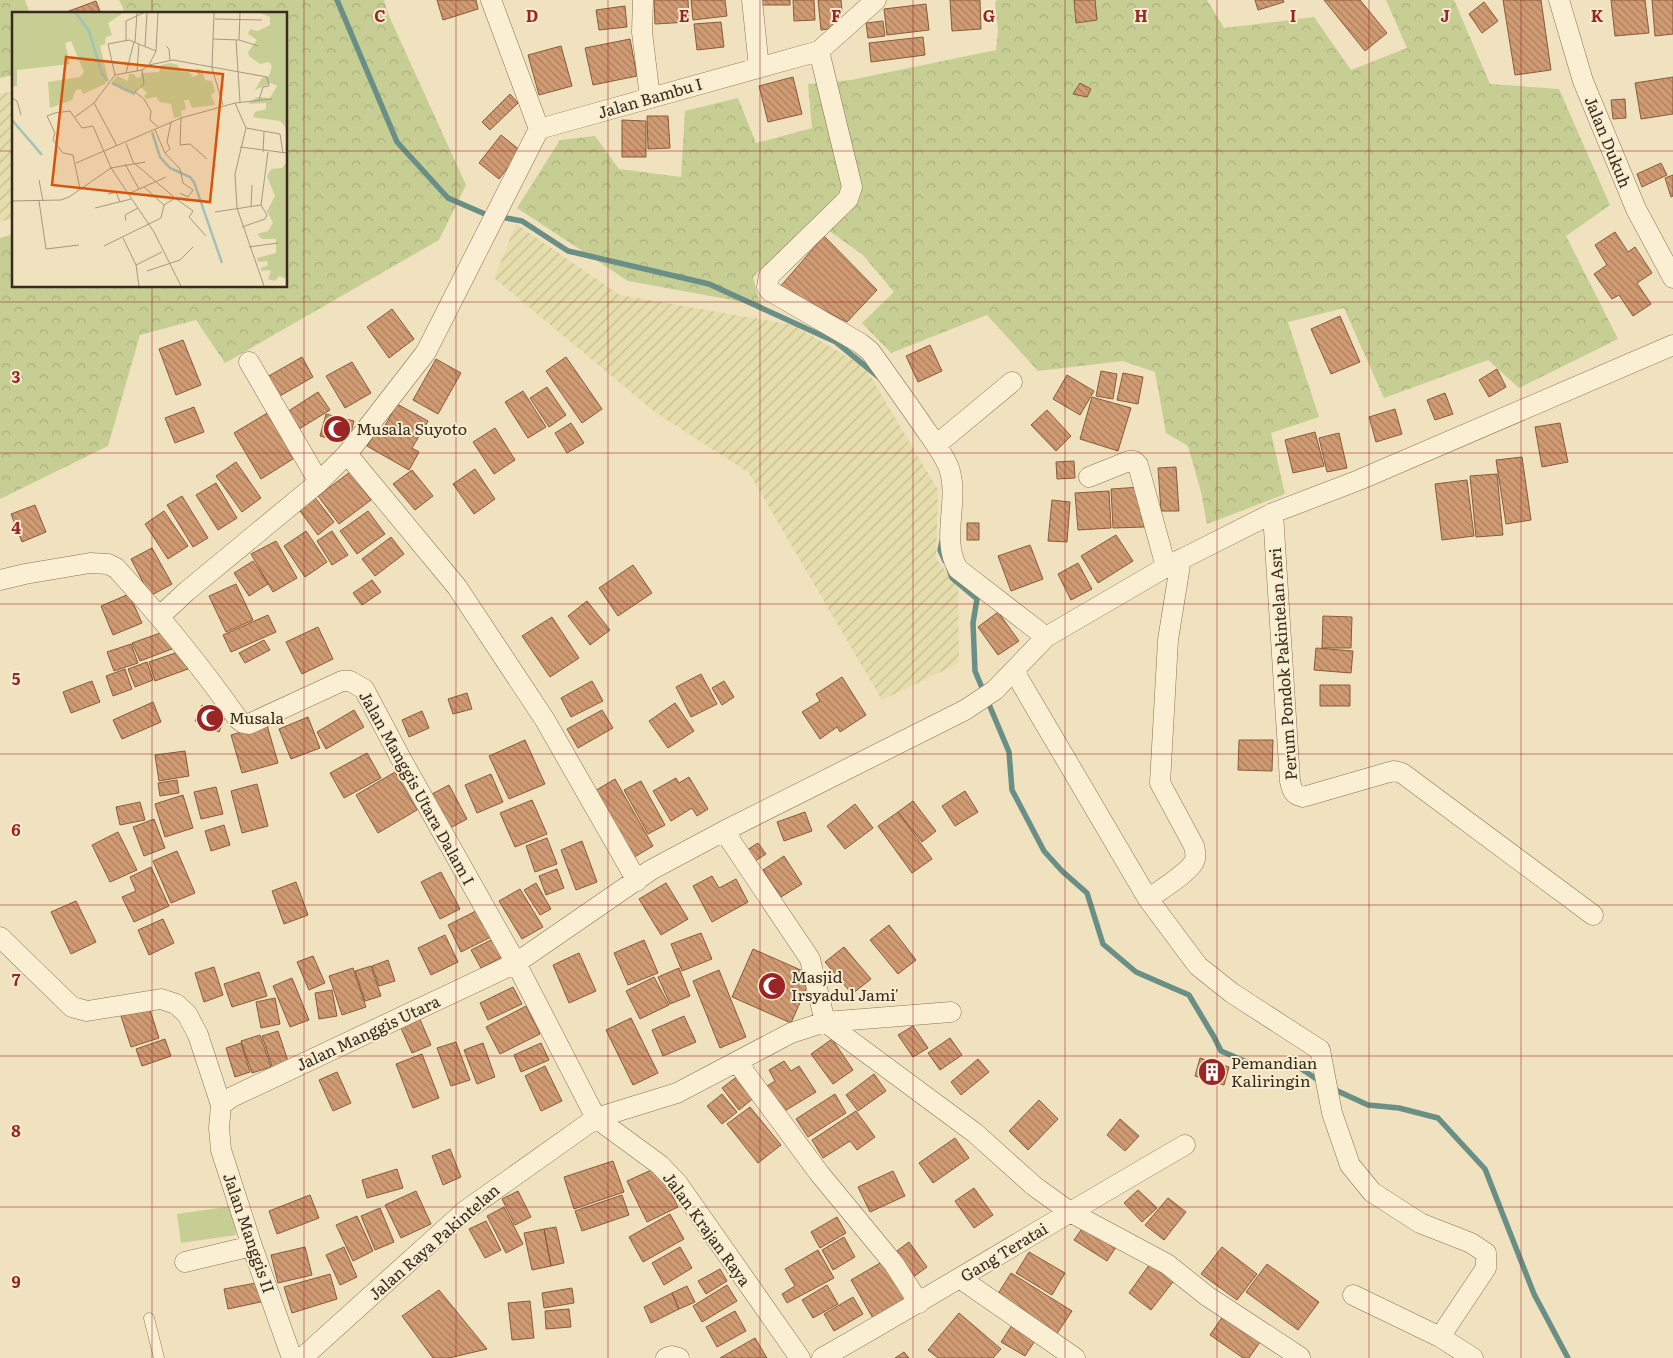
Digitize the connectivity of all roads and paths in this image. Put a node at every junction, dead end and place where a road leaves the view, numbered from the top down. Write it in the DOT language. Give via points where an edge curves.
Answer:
graph roads {
  1 [pos="491,0"];
  2 [pos="643,0"];
  3 [pos="752,0"];
  4 [pos="876,0"];
  5 [pos="1559,0"];
  6 [pos="819,51"];
  7 [pos="759,68"];
  8 [pos="650,98"];
  9 [pos="540,129"];
  10 [pos="1673,278"];
  11 [pos="1673,345"];
  12 [pos="249,362"];
  13 [pos="1012,382"];
  14 [pos="936,445"];
  15 [pos="347,454"];
  16 [pos="1089,477"];
  17 [pos="319,482"];
  18 [pos="1273,513"];
  19 [pos="1174,563"];
  20 [pos="0,580"];
  21 [pos="160,616"];
  22 [pos="1046,637"];
  23 [pos="1014,670"];
  24 [pos="724,831"];
  25 [pos="636,881"];
  26 [pos="1148,899"];
  27 [pos="1593,915"];
  28 [pos="0,937"];
  29 [pos="516,963"];
  30 [pos="951,1012"];
  31 [pos="825,1022"];
  32 [pos="736,1062"];
  33 [pos="221,1105"];
  34 [pos="596,1118"];
  35 [pos="1185,1145"];
  36 [pos="1070,1212"];
  37 [pos="252,1246"];
  38 [pos="185,1262"];
  39 [pos="961,1279"];
  40 [pos="1353,1295"];
  41 [pos="919,1304"];
  42 [pos="149,1318"];
  43 [pos="1440,1337"];
  44 [pos="159,1358"];
  45 [pos="292,1358"];
  46 [pos="302,1358"];
  47 [pos="666,1358"];
  48 [pos="679,1358"];
  49 [pos="800,1358"];
  50 [pos="822,1358"];
  51 [pos="1075,1358"];
  52 [pos="1300,1358"];
  53 [pos="1473,1358"];
  1 -- 9 [label="street"];
  2 -- 8 [label="street" via="642,32"];
  3 -- 7 [label="street"];
  4 -- 6 [label="street, Jalan Bambu I"];
  5 -- 10 [label="street, Jalan Dukuh" via="1583,81 1636,209"];
  6 -- 7 [label="street, Jalan Bambu I"];
  6 -- 14 [label="street" via="851,192 848,199 769,276 767,287 866,347"];
  7 -- 8 [label="street, Jalan Bambu I"];
  8 -- 9 [label="street, Jalan Bambu I"];
  9 -- 15 [label="street" via="426,352"];
  11 -- 18 [label="street, Jalan Manggis Utara" via="1359,480"];
  12 -- 17 [label="street"];
  13 -- 14 [label="street"];
  14 -- 22 [label="street" via="949,469 952,560 958,569"];
  15 -- 17 [label="street"];
  15 -- 25 [label="street" via="457,587 545,720"];
  16 -- 19 [label="street" via="1129,461 1138,465"];
  17 -- 21 [label="street"];
  18 -- 19 [label="street, Jalan Manggis Utara"];
  18 -- 27 [label="street, Perum Pondok Pakintelan Asri" via="1293,792 1303,797 1394,771 1402,773"];
  19 -- 22 [label="street, Jalan Manggis Utara"];
  19 -- 26 [label="street" via="1160,783 1196,854 1194,862"];
  20 -- 21 [label="street, Jalan Manggis Utara Dalam I" via="90,563 108,564 116,568"];
  21 -- 29 [label="street, Jalan Manggis Utara Dalam I" via="243,723 249,724 342,682 350,681 364,688"];
  22 -- 23 [label="street, Jalan Manggis Utara"];
  23 -- 24 [label="street, Jalan Manggis Utara" via="995,690 965,710"];
  23 -- 26 [label="street"];
  24 -- 25 [label="street, Jalan Manggis Utara"];
  24 -- 31 [label="street" via="810,959"];
  25 -- 29 [label="street, Jalan Manggis Utara"];
  26 -- 43 [label="street" via="1198,966 1232,993 1320,1050 1339,1135 1350,1165 1372,1192 1420,1223 1486,1253 1486,1268"];
  28 -- 33 [label="street" via="72,1007 87,1011 161,999 176,1004 187,1014 198,1035"];
  29 -- 33 [label="street, Jalan Manggis Utara"];
  29 -- 34 [label="street"];
  30 -- 31 [label="street, Jalan Raya Pakintelan"];
  31 -- 32 [label="street, Jalan Raya Pakintelan" via="791,1032"];
  31 -- 36 [label="street" via="975,1133 1034,1186"];
  32 -- 34 [label="street, Jalan Raya Pakintelan" via="677,1093"];
  32 -- 41 [label="street" via="819,1173 894,1264"];
  33 -- 37 [label="street, Jalan Manggis II" via="221,1150"];
  34 -- 46 [label="street, Jalan Raya Pakintelan" via="465,1211"];
  34 -- 49 [label="street, Jalan Krajan Raya" via="660,1165 678,1184"];
  35 -- 36 [label="street, Gang Teratai"];
  36 -- 39 [label="street, Gang Teratai"];
  36 -- 52 [label="street" via="1167,1264 1207,1296"];
  37 -- 38 [label="street"];
  37 -- 45 [label="street, Jalan Manggis II"];
  39 -- 41 [label="street, Gang Teratai"];
  39 -- 51 [label="street"];
  40 -- 43 [label="street"];
  41 -- 50 [label="street, Gang Teratai"];
  42 -- 44 [label="lane"];
  43 -- 53 [label="street"];
  47 -- 48 [label="street"];
}
